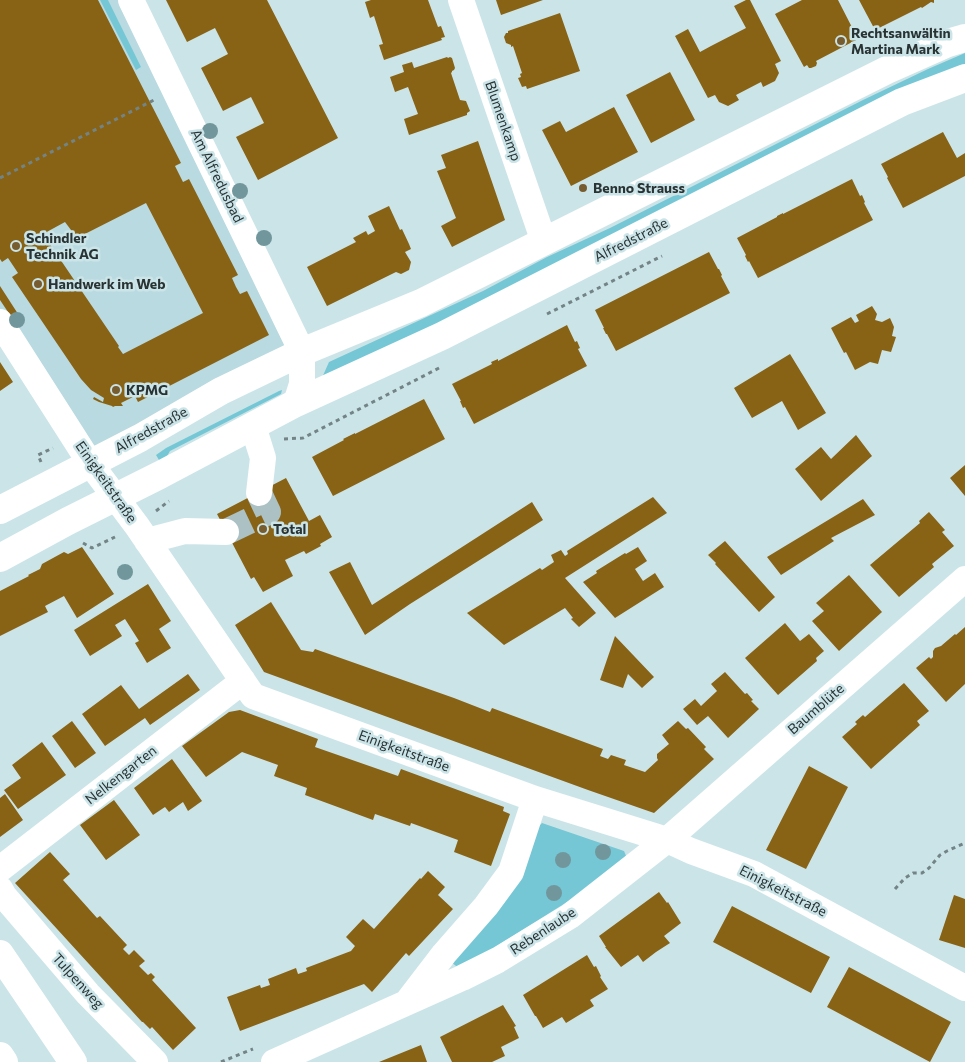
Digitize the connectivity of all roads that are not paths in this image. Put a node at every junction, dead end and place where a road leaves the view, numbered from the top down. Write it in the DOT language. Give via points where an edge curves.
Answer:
graph roads {
  1 [pos="131,0"];
  2 [pos="461,0"];
  3 [pos="965,38"];
  4 [pos="965,78"];
  5 [pos="544,242"];
  6 [pos="0,322"];
  7 [pos="302,352"];
  8 [pos="296,403"];
  9 [pos="257,439"];
  10 [pos="90,463"];
  11 [pos="259,493"];
  12 [pos="116,498"];
  13 [pos="0,510"];
  14 [pos="226,532"];
  15 [pos="158,538"];
  16 [pos="0,558"];
  17 [pos="965,579"];
  18 [pos="243,681"];
  19 [pos="535,799"];
  20 [pos="667,840"];
  21 [pos="0,869"];
  22 [pos="2,893"];
  23 [pos="0,954"];
  24 [pos="965,988"];
  25 [pos="407,1002"];
  26 [pos="0,1056"];
  27 [pos="4,1062"];
  28 [pos="73,1062"];
  29 [pos="155,1062"];
  30 [pos="274,1062"];
  1 -- 7 [label="street, Am Alfredusbad"];
  2 -- 5 [label="street, Blumenkamp"];
  3 -- 5 [label="main road, Alfredstraße" via="887,70"];
  4 -- 8 [label="main road, Alfredstraße" via="902,102 442,336"];
  5 -- 7 [label="main road, Alfredstraße" via="420,304"];
  6 -- 10 [label="street, Einigkeitstraße"];
  7 -- 8 [label="street" via="302,384"];
  7 -- 10 [label="main road, Alfredstraße" via="221,391"];
  8 -- 9 [label="main road, Alfredstraße"];
  9 -- 11 [label="street" via="263,458"];
  9 -- 12 [label="main road, Alfredstraße"];
  10 -- 12 [label="street, Einigkeitstraße"];
  10 -- 13 [label="main road, Alfredstraße"];
  12 -- 15 [label="street, Einigkeitstraße"];
  12 -- 16 [label="main road, Alfredstraße"];
  14 -- 15 [label="street" via="185,531"];
  15 -- 18 [label="street, Einigkeitstraße"];
  17 -- 20 [label="street, Baumblüte"];
  18 -- 19 [label="street, Einigkeitstraße" via="253,696"];
  18 -- 21 [label="street, Nelkengarten"];
  19 -- 20 [label="street, Einigkeitstraße"];
  19 -- 25 [label="street, Rebenlaube" via="511,872"];
  20 -- 24 [label="street, Einigkeitstraße" via="754,874"];
  20 -- 25 [label="street, Rebenlaube" via="570,916 498,960"];
  22 -- 29 [label="street, Tulpenweg" via="88,994"];
  23 -- 28 [label="main road"];
  25 -- 30 [label="street, Rebenlaube"];
  26 -- 27 [label="main road"];
}
